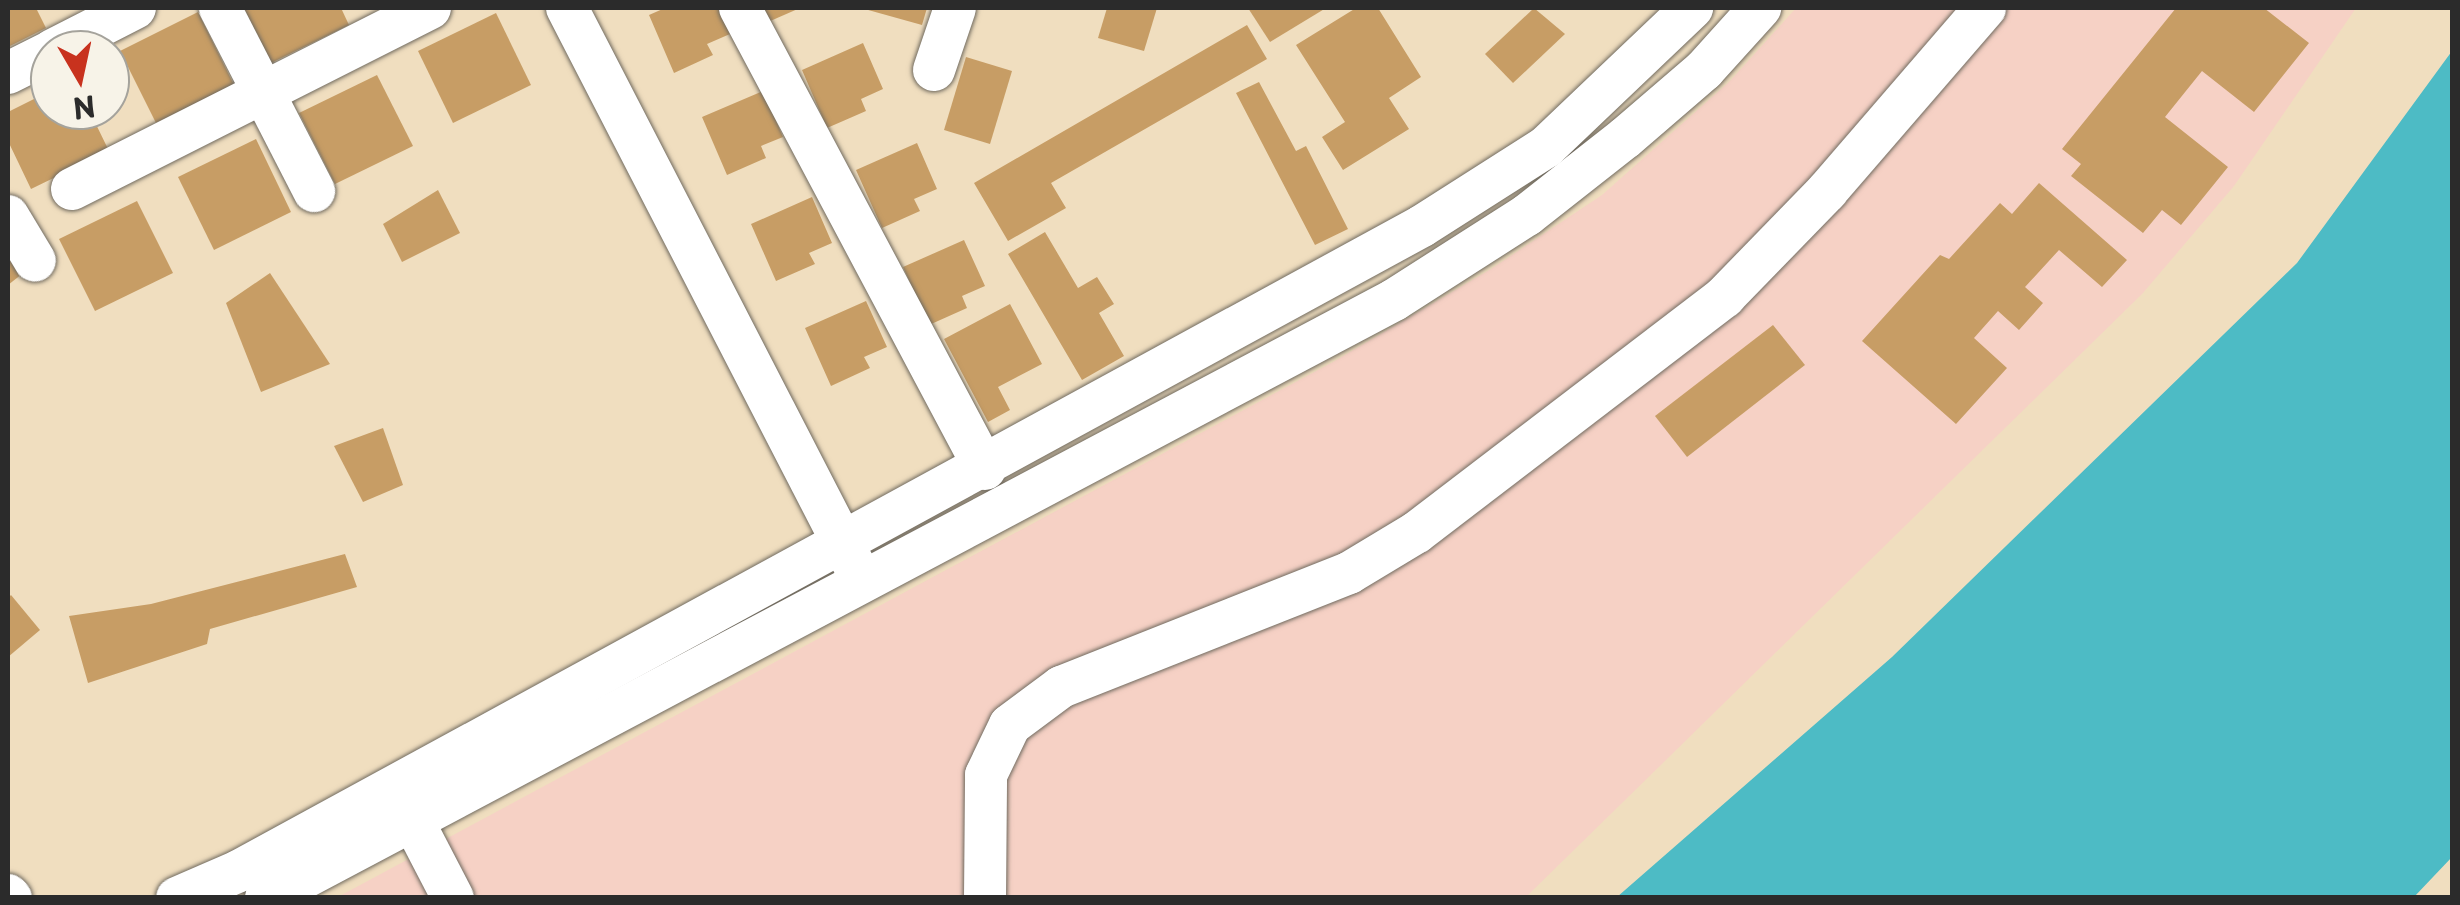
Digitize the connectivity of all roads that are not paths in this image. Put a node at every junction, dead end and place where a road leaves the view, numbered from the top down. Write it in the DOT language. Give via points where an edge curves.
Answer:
graph roads {
  1 [pos="135,8"];
  2 [pos="220,8"];
  3 [pos="430,8"];
  4 [pos="567,8"];
  5 [pos="740,8"];
  6 [pos="955,8"];
  7 [pos="1692,8"];
  8 [pos="1760,8"];
  9 [pos="1984,8"];
  10 [pos="93,30"];
  11 [pos="934,70"];
  12 [pos="262,90"];
  13 [pos="72,189"];
  14 [pos="314,191"];
  15 [pos="8,216"];
  16 [pos="35,261"];
  17 [pos="985,469"];
  18 [pos="852,561"];
  19 [pos="412,820"];
  20 [pos="177,898"];
  21 [pos="266,898"];
  22 [pos="453,898"];
  23 [pos="985,898"];
  1 -- 10 [label="street"];
  2 -- 12 [label="street"];
  3 -- 12 [label="street"];
  4 -- 18 [label="street"];
  5 -- 17 [label="street"];
  6 -- 11 [label="street"];
  7 -- 17 [label="street" via="1546,147 1422,226"];
  8 -- 18 [label="street" via="1704,70 1625,138 1527,214 1410,289"];
  9 -- 23 [label="street" via="1827,191 1724,296 1417,532 1349,573 1061,687 1010,725 986,775"];
  12 -- 13 [label="street"];
  12 -- 14 [label="street"];
  15 -- 16 [label="street"];
  17 -- 18 [label="street"];
  18 -- 19 [label="street"];
  18 -- 20 [label="street"];
  19 -- 21 [label="street"];
  19 -- 22 [label="street"];
}
